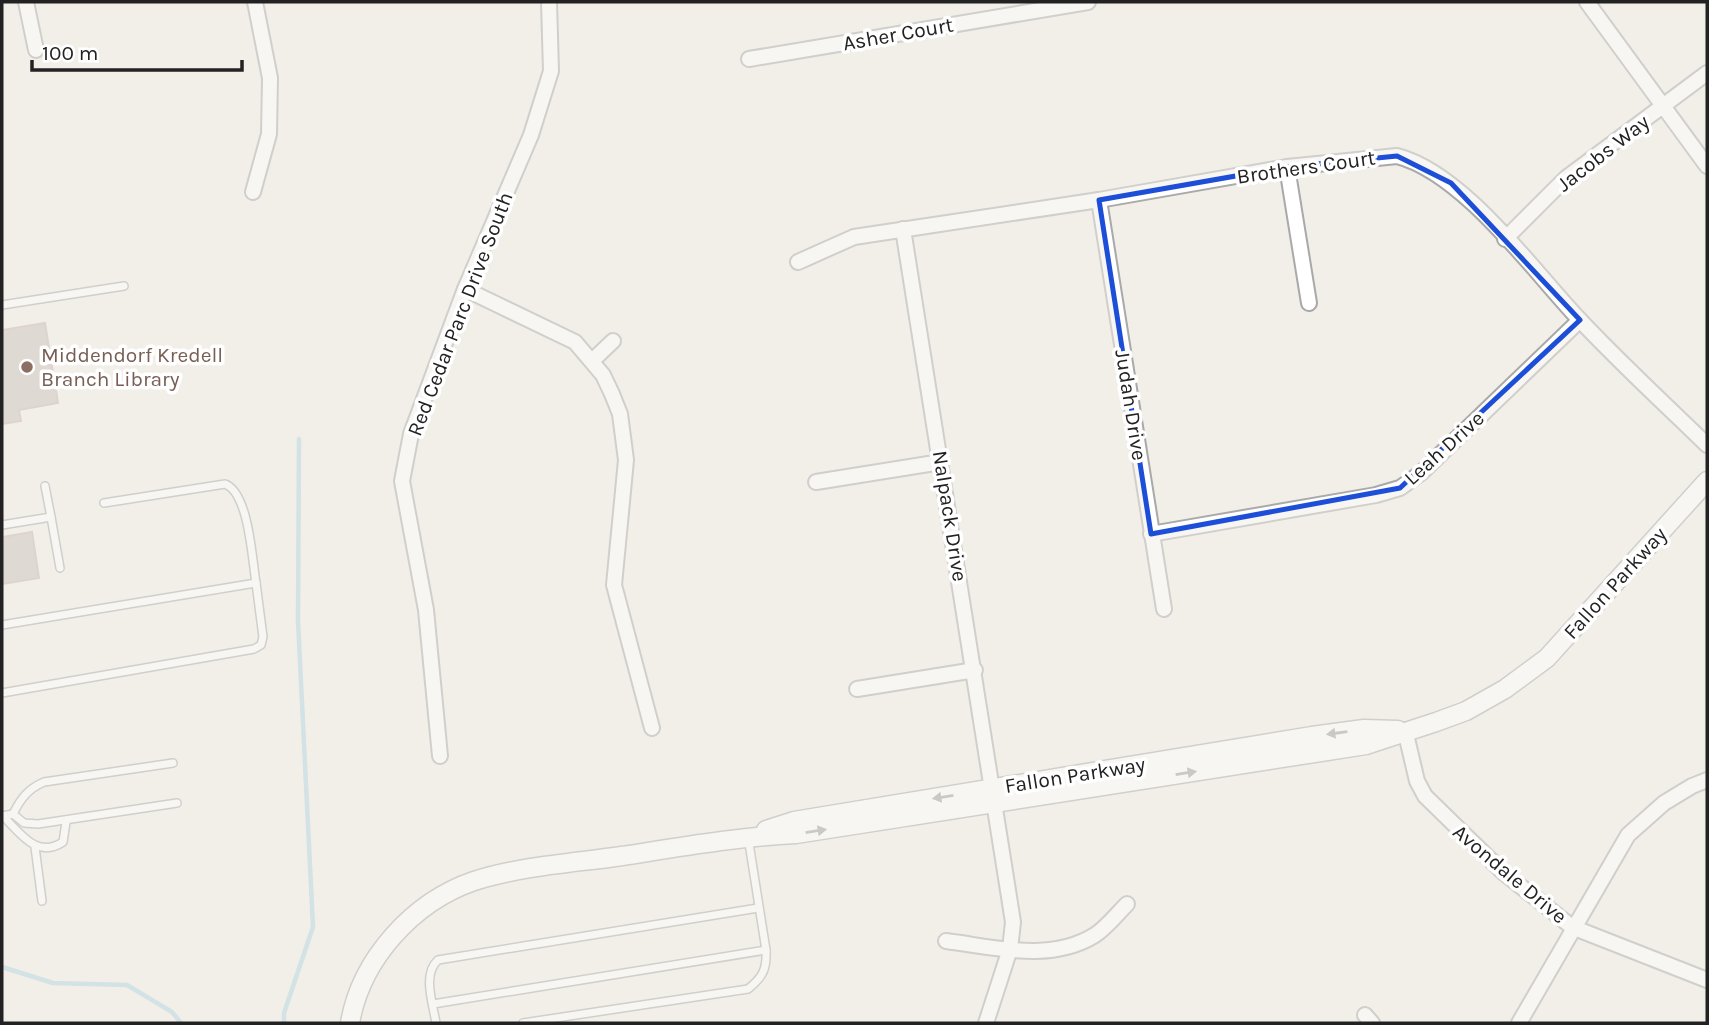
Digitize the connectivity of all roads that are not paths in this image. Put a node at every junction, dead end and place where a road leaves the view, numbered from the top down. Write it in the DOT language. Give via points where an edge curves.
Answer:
graph roads {
  1 [pos="26,2"];
  2 [pos="255,2"];
  3 [pos="549,2"];
  4 [pos="1088,2"];
  5 [pos="1587,2"];
  6 [pos="1070,3"];
  7 [pos="36,50"];
  8 [pos="749,59"];
  9 [pos="1707,73"];
  10 [pos="1662,108"];
  11 [pos="1707,166"];
  12 [pos="1287,167"];
  13 [pos="253,192"];
  14 [pos="1099,200"];
  15 [pos="904,229"];
  16 [pos="1505,239"];
  17 [pos="797,262"];
  18 [pos="124,286"];
  19 [pos="465,289"];
  20 [pos="1308,303"];
  21 [pos="2,305"];
  22 [pos="1580,320"];
  23 [pos="613,341"];
  24 [pos="592,360"];
  25 [pos="1707,445"];
  26 [pos="941,463"];
  27 [pos="1707,481"];
  28 [pos="816,482"];
  29 [pos="45,485"];
  30 [pos="104,503"];
  31 [pos="51,517"];
  32 [pos="2,525"];
  33 [pos="1151,534"];
  34 [pos="60,568"];
  35 [pos="256,583"];
  36 [pos="1164,609"];
  37 [pos="2,625"];
  38 [pos="975,670"];
  39 [pos="858,689"];
  40 [pos="2,693"];
  41 [pos="652,728"];
  42 [pos="1405,730"];
  43 [pos="440,756"];
  44 [pos="173,763"];
  45 [pos="1707,780"];
  46 [pos="994,796"];
  47 [pos="177,803"];
  48 [pos="13,814"];
  49 [pos="2,816"];
  50 [pos="66,822"];
  51 [pos="748,837"];
  52 [pos="35,847"];
  53 [pos="41,901"];
  54 [pos="1127,904"];
  55 [pos="758,908"];
  56 [pos="1572,927"];
  57 [pos="946,941"];
  58 [pos="1010,949"];
  59 [pos="766,950"];
  60 [pos="1707,980"];
  61 [pos="433,1004"];
  62 [pos="350,1023"];
  63 [pos="436,1023"];
  64 [pos="523,1023"];
  65 [pos="986,1023"];
  66 [pos="1519,1023"];
  1 -- 7 [label="street"];
  2 -- 13 [label="street" via="270,78 269,134"];
  3 -- 19 [label="street, Red Cedar Parc Drive South" via="551,71 531,135"];
  4 -- 6 [label="street, Asher Court"];
  5 -- 10 [label="street"];
  6 -- 8 [label="street, Asher Court"];
  9 -- 10 [label="street, Jacobs Way"];
  10 -- 11 [label="street"];
  10 -- 16 [label="street, Jacobs Way" via="1566,178"];
  12 -- 14 [label="street, Brothers Court"];
  12 -- 16 [label="street, Brothers Court" via="1381,155 1413,160 1451,183"];
  12 -- 20 [label="street"];
  14 -- 15 [label="street, Brothers Court"];
  14 -- 33 [label="street, Judah Drive"];
  15 -- 17 [label="street, Brothers Court" via="855,237"];
  15 -- 26 [label="street, Nalpack Drive"];
  16 -- 22 [label="street, Brothers Court"];
  18 -- 21 [label="lane"];
  19 -- 24 [label="street" via="575,342"];
  19 -- 43 [label="street, Red Cedar Parc Drive South" via="411,434 402,481 426,610"];
  22 -- 25 [label="street, Brothers Court"];
  22 -- 33 [label="street, Leah Drive" via="1400,488"];
  23 -- 24 [label="street"];
  24 -- 41 [label="street" via="620,414 626,460 614,585"];
  26 -- 28 [label="street"];
  26 -- 38 [label="street, Nalpack Drive"];
  27 -- 42 [label="street, Fallon Parkway" via="1547,658 1466,711"];
  29 -- 31 [label="lane"];
  30 -- 35 [label="lane" via="231,486 242,501"];
  31 -- 32 [label="lane"];
  31 -- 34 [label="lane"];
  33 -- 36 [label="street, Judah Drive"];
  35 -- 37 [label="lane"];
  35 -- 40 [label="lane" via="263,637 254,649"];
  38 -- 39 [label="street"];
  38 -- 46 [label="street, Nalpack Drive"];
  42 -- 46 [label="street, Fallon Parkway" via="1364,729"];
  42 -- 56 [label="street, Avondale Drive" via="1424,796 1504,873"];
  44 -- 48 [label="lane" via="44,782 30,788"];
  45 -- 56 [label="street" via="1664,803 1628,835"];
  46 -- 51 [label="street, Fallon Parkway" via="793,821"];
  46 -- 58 [label="street, Nalpack Drive" via="1013,922"];
  47 -- 50 [label="lane"];
  48 -- 49 [label="lane"];
  48 -- 50 [label="lane" via="24,823"];
  49 -- 52 [label="lane"];
  50 -- 52 [label="lane" via="63,842 52,849"];
  51 -- 55 [label="lane"];
  51 -- 62 [label="street, Fallon Parkway" via="505,874 442,896 406,922 385,946 365,976"];
  52 -- 53 [label="lane"];
  54 -- 58 [label="street" via="1097,934 1067,947 1038,952"];
  55 -- 59 [label="lane"];
  55 -- 61 [label="lane" via="438,960 429,975"];
  56 -- 60 [label="street, Avondale Drive"];
  56 -- 66 [label="street"];
  57 -- 58 [label="street"];
  58 -- 65 [label="street, Nalpack Drive"];
  59 -- 61 [label="lane"];
  59 -- 64 [label="lane" via="761,979 748,989"];
  61 -- 63 [label="lane"];
}
